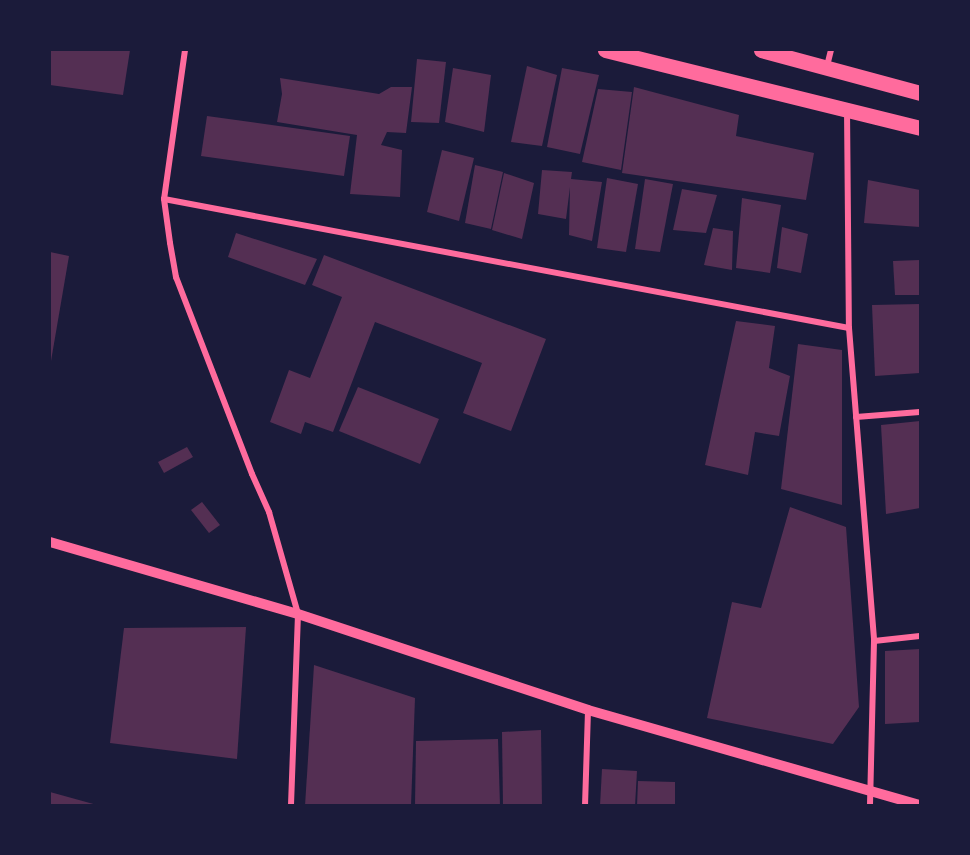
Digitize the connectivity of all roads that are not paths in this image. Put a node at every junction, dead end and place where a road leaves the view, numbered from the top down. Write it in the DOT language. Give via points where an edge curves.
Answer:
graph roads {
  1 [pos="185,50"];
  2 [pos="605,50"];
  3 [pos="761,50"];
  4 [pos="831,50"];
  5 [pos="827,67"];
  6 [pos="921,93"];
  7 [pos="847,109"];
  8 [pos="921,128"];
  9 [pos="164,199"];
  10 [pos="849,328"];
  11 [pos="921,412"];
  12 [pos="856,417"];
  13 [pos="50,542"];
  14 [pos="298,614"];
  15 [pos="921,636"];
  16 [pos="874,641"];
  17 [pos="588,710"];
  18 [pos="870,791"];
  19 [pos="291,806"];
  20 [pos="585,806"];
  21 [pos="870,806"];
  22 [pos="921,806"];
  1 -- 9 [label="street"];
  2 -- 7 [label="main road"];
  3 -- 5 [label="main road"];
  4 -- 5 [label="street"];
  5 -- 6 [label="main road"];
  7 -- 8 [label="main road"];
  7 -- 10 [label="street"];
  9 -- 10 [label="street"];
  9 -- 14 [label="street" via="176,277 269,512"];
  10 -- 12 [label="street"];
  11 -- 12 [label="street"];
  12 -- 16 [label="street"];
  13 -- 14 [label="street"];
  14 -- 17 [label="street"];
  14 -- 19 [label="street"];
  15 -- 16 [label="street"];
  16 -- 18 [label="street"];
  17 -- 18 [label="street"];
  17 -- 20 [label="street"];
  18 -- 21 [label="street"];
  18 -- 22 [label="street"];
}
